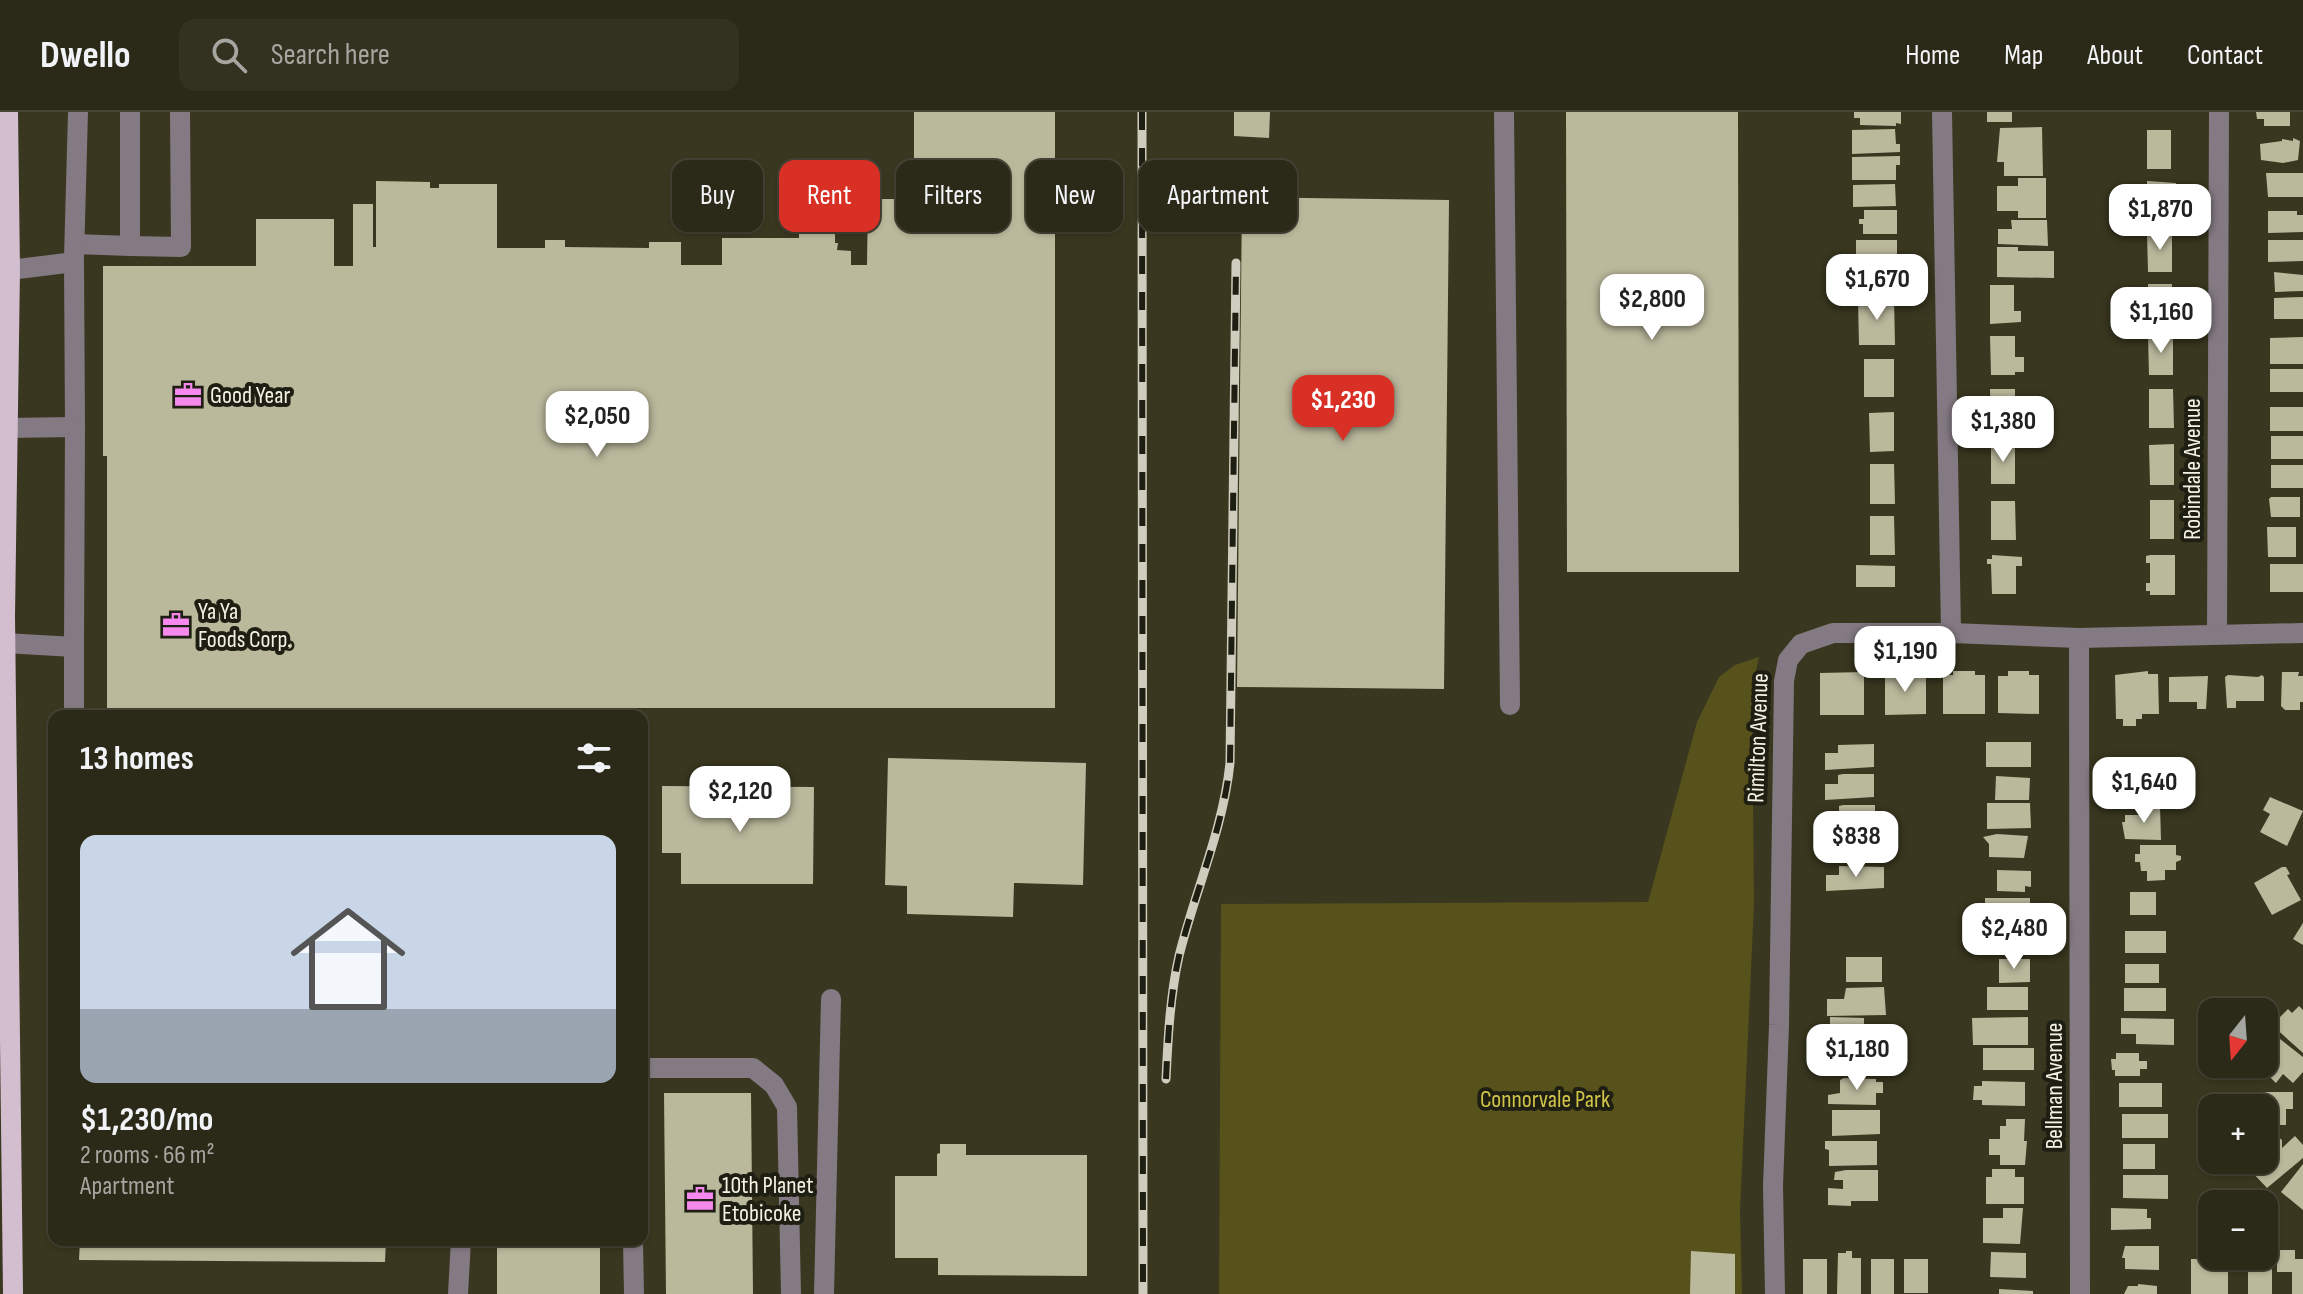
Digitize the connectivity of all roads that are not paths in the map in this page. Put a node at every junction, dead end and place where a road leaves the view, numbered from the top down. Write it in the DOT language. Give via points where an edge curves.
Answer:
graph roads {
  1 [pos="8,112"];
  2 [pos="78,112"];
  3 [pos="130,112"];
  4 [pos="180,112"];
  5 [pos="1504,112"];
  6 [pos="1942,112"];
  7 [pos="2219,112"];
  8 [pos="130,246"];
  9 [pos="74,253"];
  10 [pos="10,270"];
  11 [pos="75,427"];
  12 [pos="7,428"];
  13 [pos="3,552"];
  14 [pos="1951,633"];
  15 [pos="2217,633"];
  16 [pos="2303,633"];
  17 [pos="2079,638"];
  18 [pos="5,643"];
  19 [pos="74,647"];
  20 [pos="1510,705"];
  21 [pos="74,710"];
  22 [pos="5,944"];
  23 [pos="831,999"];
  24 [pos="648,1068"];
  25 [pos="6,1121"];
  26 [pos="461,1246"];
  27 [pos="633,1246"];
  28 [pos="13,1294"];
  29 [pos="458,1294"];
  30 [pos="634,1294"];
  31 [pos="791,1294"];
  32 [pos="824,1294"];
  33 [pos="1775,1294"];
  34 [pos="2080,1294"];
  1 -- 10 [label="main road"];
  2 -- 9 [label="street"];
  3 -- 8 [label="street"];
  4 -- 8 [label="street" via="181,247"];
  5 -- 20 [label="street"];
  6 -- 14 [label="street"];
  7 -- 15 [label="street, Robindale Avenue"];
  8 -- 9 [label="street"];
  9 -- 10 [label="street"];
  9 -- 11 [label="street"];
  10 -- 12 [label="main road"];
  11 -- 12 [label="street"];
  11 -- 19 [label="street"];
  12 -- 13 [label="main road"];
  13 -- 18 [label="main road"];
  14 -- 17 [label="street, Rimilton Avenue"];
  14 -- 33 [label="street, Rimilton Avenue" via="1833,633 1801,644 1785,666"];
  15 -- 16 [label="street, Rimilton Avenue"];
  15 -- 17 [label="street, Rimilton Avenue"];
  17 -- 34 [label="street, Bellman Avenue"];
  18 -- 19 [label="street"];
  18 -- 22 [label="main road"];
  19 -- 21 [label="street"];
  22 -- 25 [label="main road"];
  23 -- 32 [label="street"];
  24 -- 31 [label="street" via="753,1068 774,1085 787,1107"];
  25 -- 28 [label="main road"];
  26 -- 29 [label="street"];
  27 -- 30 [label="street"];
}
